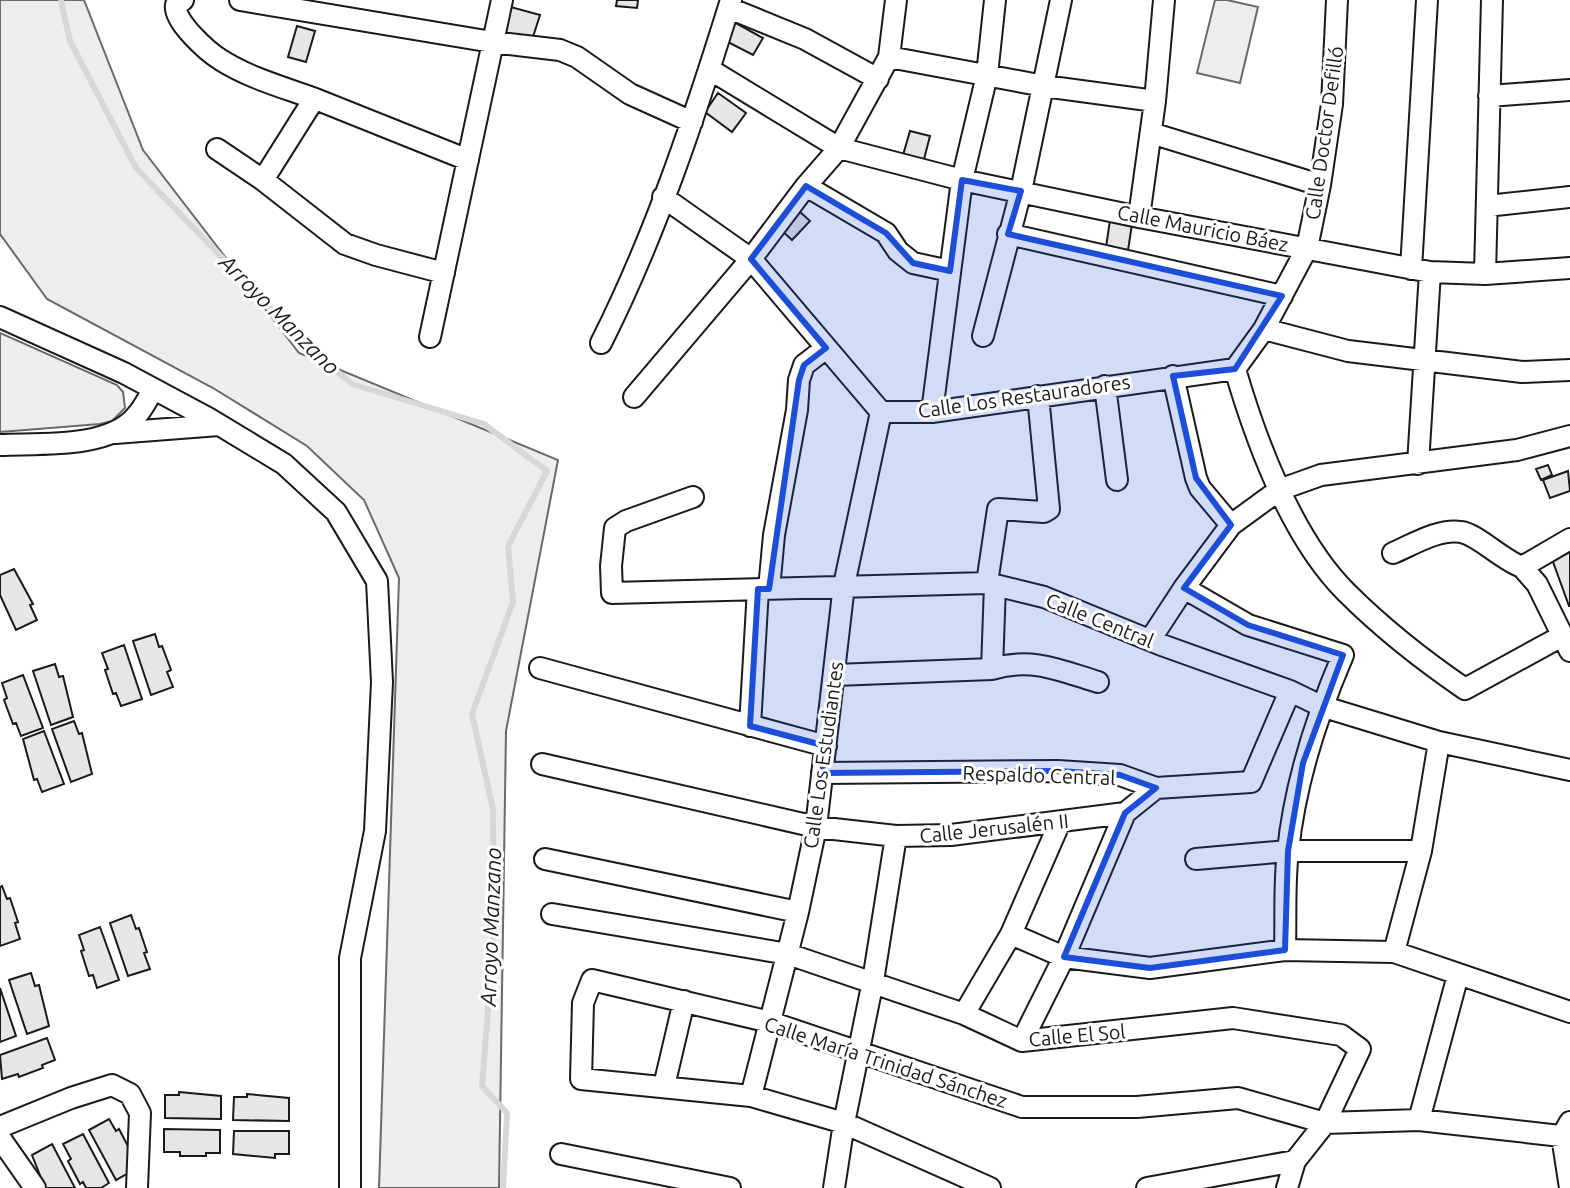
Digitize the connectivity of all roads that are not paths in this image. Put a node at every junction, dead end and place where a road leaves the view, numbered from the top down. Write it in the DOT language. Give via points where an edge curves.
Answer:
graph roads {
  1 [pos="240,0"];
  2 [pos="502,0"];
  3 [pos="896,0"];
  4 [pos="995,0"];
  5 [pos="1061,0"];
  6 [pos="1164,0"];
  7 [pos="1337,0"];
  8 [pos="1427,0"];
  9 [pos="1492,0"];
  10 [pos="179,3"];
  11 [pos="730,4"];
  12 [pos="492,42"];
  13 [pos="889,57"];
  14 [pos="709,69"];
  15 [pos="987,75"];
  16 [pos="878,79"];
  17 [pos="1044,86"];
  18 [pos="1570,90"];
  19 [pos="1489,96"];
  20 [pos="314,99"];
  21 [pos="1155,101"];
  22 [pos="692,122"];
  23 [pos="1151,133"];
  24 [pos="839,148"];
  25 [pos="217,149"];
  26 [pos="468,160"];
  27 [pos="263,180"];
  28 [pos="962,180"];
  29 [pos="1320,185"];
  30 [pos="806,186"];
  31 [pos="1021,191"];
  32 [pos="663,197"];
  33 [pos="1570,197"];
  34 [pos="1487,206"];
  35 [pos="1139,217"];
  36 [pos="1008,234"];
  37 [pos="1307,248"];
  38 [pos="751,259"];
  39 [pos="1570,268"];
  40 [pos="1420,270"];
  41 [pos="950,271"];
  42 [pos="444,273"];
  43 [pos="1485,274"];
  44 [pos="1282,296"];
  45 [pos="0,317"];
  46 [pos="1264,329"];
  47 [pos="983,336"];
  48 [pos="430,337"];
  49 [pos="601,343"];
  50 [pos="826,348"];
  51 [pos="1424,361"];
  52 [pos="1235,369"];
  53 [pos="1570,370"];
  54 [pos="1173,376"];
  55 [pos="1105,386"];
  56 [pos="153,390"];
  57 [pos="1038,396"];
  58 [pos="634,397"];
  59 [pos="881,412"];
  60 [pos="932,412"];
  61 [pos="219,425"];
  62 [pos="115,433"];
  63 [pos="1570,436"];
  64 [pos="0,445"];
  65 [pos="1418,464"];
  66 [pos="1117,480"];
  67 [pos="1279,490"];
  68 [pos="693,497"];
  69 [pos="1231,525"];
  70 [pos="1570,539"];
  71 [pos="1393,553"];
  72 [pos="1522,567"];
  73 [pos="991,584"];
  74 [pos="844,585"];
  75 [pos="1184,588"];
  76 [pos="764,589"];
  77 [pos="1150,640"];
  78 [pos="1566,644"];
  79 [pos="540,668"];
  80 [pos="992,669"];
  81 [pos="835,675"];
  82 [pos="1098,682"];
  83 [pos="1290,691"];
  84 [pos="1321,706"];
  85 [pos="750,726"];
  86 [pos="1439,742"];
  87 [pos="826,746"];
  88 [pos="542,764"];
  89 [pos="1570,770"];
  90 [pos="822,773"];
  91 [pos="1156,788"];
  92 [pos="1125,813"];
  93 [pos="1060,822"];
  94 [pos="816,827"];
  95 [pos="896,836"];
  96 [pos="1288,851"];
  97 [pos="1421,851"];
  98 [pos="545,859"];
  99 [pos="1196,859"];
  100 [pos="798,912"];
  101 [pos="552,914"];
  102 [pos="1011,934"];
  103 [pos="1285,950"];
  104 [pos="1394,952"];
  105 [pos="788,954"];
  106 [pos="1064,957"];
  107 [pos="1458,975"];
  108 [pos="873,981"];
  109 [pos="684,1001"];
  110 [pos="1570,1012"];
  111 [pos="964,1014"];
  112 [pos="770,1022"];
  113 [pos="1022,1041"];
  114 [pos="858,1052"];
  115 [pos="664,1086"];
  116 [pos="751,1096"];
  117 [pos="1419,1120"];
  118 [pos="844,1123"];
  119 [pos="1325,1123"];
  120 [pos="0,1127"];
  121 [pos="1567,1132"];
  122 [pos="0,1138"];
  123 [pos="561,1154"];
  124 [pos="1295,1161"];
  125 [pos="35,1188"];
  126 [pos="137,1188"];
  127 [pos="350,1188"];
  128 [pos="730,1188"];
  129 [pos="834,1188"];
  130 [pos="990,1188"];
  131 [pos="1147,1188"];
  132 [pos="1287,1188"];
  133 [pos="1570,1188"];
  1 -- 12 [label="street"];
  2 -- 12 [label="street"];
  3 -- 13 [label="street"];
  4 -- 15 [label="street"];
  5 -- 17 [label="street"];
  6 -- 21 [label="street"];
  7 -- 29 [label="street, Calle Doctor Defilló" via="1332,104"];
  8 -- 40 [label="street"];
  9 -- 19 [label="street"];
  10 -- 20 [label="street" via="178,21 220,59"];
  11 -- 14 [label="street"];
  11 -- 16 [label="street"];
  12 -- 22 [label="street" via="560,50 630,94"];
  12 -- 26 [label="street"];
  13 -- 15 [label="street"];
  13 -- 16 [label="street"];
  14 -- 22 [label="street"];
  14 -- 24 [label="street, Calle Mauricio Báez"];
  15 -- 17 [label="street"];
  15 -- 28 [label="street"];
  16 -- 24 [label="street"];
  17 -- 21 [label="street"];
  17 -- 31 [label="street"];
  18 -- 19 [label="street"];
  19 -- 34 [label="street"];
  20 -- 26 [label="street"];
  20 -- 27 [label="street"];
  21 -- 23 [label="street"];
  22 -- 32 [label="street"];
  23 -- 29 [label="street"];
  23 -- 35 [label="street"];
  24 -- 28 [label="street, Calle Mauricio Báez"];
  24 -- 30 [label="street"];
  25 -- 27 [label="street"];
  26 -- 42 [label="street"];
  27 -- 42 [label="street" via="345,244"];
  28 -- 31 [label="street, Calle Mauricio Báez"];
  28 -- 41 [label="street"];
  29 -- 37 [label="street, Calle Doctor Defilló"];
  30 -- 38 [label="street"];
  30 -- 41 [label="street" via="886,233 913,263"];
  31 -- 35 [label="street, Calle Mauricio Báez"];
  31 -- 36 [label="street"];
  32 -- 38 [label="street"];
  32 -- 49 [label="street"];
  33 -- 34 [label="street"];
  34 -- 43 [label="street"];
  35 -- 37 [label="street, Calle Mauricio Báez"];
  36 -- 44 [label="street"];
  36 -- 47 [label="street"];
  37 -- 40 [label="street, Calle Mauricio Báez"];
  37 -- 44 [label="street, Calle Doctor Defilló"];
  38 -- 50 [label="street"];
  38 -- 58 [label="street"];
  39 -- 43 [label="street, Calle Mauricio Báez"];
  40 -- 43 [label="street, Calle Mauricio Báez"];
  40 -- 51 [label="street"];
  41 -- 60 [label="street"];
  42 -- 48 [label="street"];
  44 -- 46 [label="street, Calle Doctor Defilló"];
  45 -- 56 [label="street"];
  46 -- 51 [label="street" via="1348,351"];
  46 -- 52 [label="street, Calle Doctor Defilló"];
  50 -- 59 [label="street"];
  50 -- 76 [label="street" via="804,365 799,380"];
  51 -- 53 [label="street" via="1522,372"];
  51 -- 65 [label="street"];
  52 -- 54 [label="street, Calle Los Restauradores"];
  52 -- 67 [label="street"];
  54 -- 55 [label="street, Calle Los Restauradores"];
  54 -- 69 [label="street" via="1196,478"];
  55 -- 57 [label="street, Calle Los Restauradores"];
  55 -- 66 [label="street"];
  56 -- 61 [label="street"];
  56 -- 62 [label="street" via="136,418"];
  57 -- 60 [label="street, Calle Los Restauradores"];
  57 -- 73 [label="street" via="1049,509 998,509"];
  59 -- 60 [label="street, Calle Los Restauradores"];
  59 -- 74 [label="street, Calle Los Estudiantes"];
  61 -- 62 [label="street"];
  61 -- 127 [label="street" via="284,464 336,512 377,581 382,682 375,831 350,958"];
  62 -- 64 [label="street" via="77,442"];
  63 -- 65 [label="street" via="1517,450"];
  65 -- 67 [label="street" via="1321,475"];
  67 -- 69 [label="street"];
  67 -- 78 [label="street" via="1346,592 1465,689"];
  68 -- 76 [label="street, Calle Central" via="615,528 612,593"];
  69 -- 75 [label="street"];
  70 -- 72 [label="street"];
  71 -- 72 [label="street" via="1460,531"];
  72 -- 78 [label="street" via="1537,584"];
  73 -- 74 [label="street, Calle Central"];
  73 -- 77 [label="street, Calle Central" via="1044,597"];
  73 -- 80 [label="street"];
  74 -- 76 [label="street, Calle Central"];
  74 -- 81 [label="street, Calle Los Estudiantes"];
  75 -- 77 [label="street"];
  75 -- 84 [label="street" via="1248,625 1343,655"];
  76 -- 85 [label="street"];
  77 -- 83 [label="street, Calle Central"];
  79 -- 85 [label="street"];
  80 -- 81 [label="street"];
  80 -- 82 [label="street" via="1030,663"];
  81 -- 87 [label="street, Calle Los Estudiantes"];
  83 -- 84 [label="street, Calle Central"];
  83 -- 91 [label="street, Respaldo Central" via="1251,782"];
  84 -- 86 [label="street, Calle Central"];
  84 -- 96 [label="street" via="1303,763"];
  85 -- 87 [label="street"];
  86 -- 89 [label="street, Calle Central"];
  86 -- 97 [label="street"];
  87 -- 90 [label="street, Calle Los Estudiantes"];
  88 -- 94 [label="street, Calle Jerusalén II"];
  90 -- 91 [label="street, Respaldo Central" via="1058,771 1120,775"];
  90 -- 94 [label="street, Calle Los Estudiantes"];
  91 -- 92 [label="street"];
  92 -- 93 [label="street, Calle Jerusalén II"];
  92 -- 106 [label="street"];
  93 -- 95 [label="street, Calle Jerusalén II"];
  93 -- 102 [label="street"];
  94 -- 95 [label="street, Calle Jerusalén II"];
  94 -- 100 [label="street, Calle Los Estudiantes"];
  95 -- 108 [label="street"];
  96 -- 97 [label="street"];
  96 -- 99 [label="street"];
  96 -- 103 [label="street"];
  97 -- 104 [label="street"];
  98 -- 100 [label="street"];
  100 -- 105 [label="street, Calle Los Estudiantes"];
  101 -- 105 [label="street, Calle El Sol"];
  102 -- 106 [label="street"];
  102 -- 111 [label="street"];
  103 -- 104 [label="street"];
  103 -- 106 [label="street" via="1150,968"];
  104 -- 107 [label="street"];
  105 -- 108 [label="street, Calle El Sol"];
  105 -- 112 [label="street, Calle Los Estudiantes"];
  106 -- 113 [label="street"];
  107 -- 110 [label="street"];
  107 -- 117 [label="street"];
  108 -- 111 [label="street, Calle El Sol"];
  108 -- 114 [label="street"];
  109 -- 112 [label="street, Calle María Trinidad Sánchez"];
  109 -- 115 [label="street"];
  109 -- 115 [label="street, Calle María Trinidad Sánchez" via="592,980 583,1003 581,1079"];
  111 -- 113 [label="street, Calle El Sol"];
  112 -- 114 [label="street, Calle María Trinidad Sánchez"];
  112 -- 116 [label="street, Calle Los Estudiantes"];
  113 -- 119 [label="street, Calle El Sol" via="1233,1018 1341,1035 1360,1049"];
  114 -- 118 [label="street"];
  114 -- 119 [label="street, Calle María Trinidad Sánchez" via="1022,1107 1137,1107 1238,1098"];
  115 -- 116 [label="street"];
  116 -- 118 [label="street"];
  117 -- 119 [label="street, Calle María Trinidad Sánchez"];
  117 -- 121 [label="street, Calle María Trinidad Sánchez"];
  118 -- 129 [label="street"];
  118 -- 130 [label="street"];
  119 -- 124 [label="street, Calle El Sol"];
  120 -- 126 [label="street" via="112,1085 130,1094 140,1113"];
  121 -- 133 [label="street"];
  122 -- 125 [label="street"];
  123 -- 128 [label="street"];
  124 -- 131 [label="street"];
  124 -- 132 [label="street, Calle El Sol"];
}
